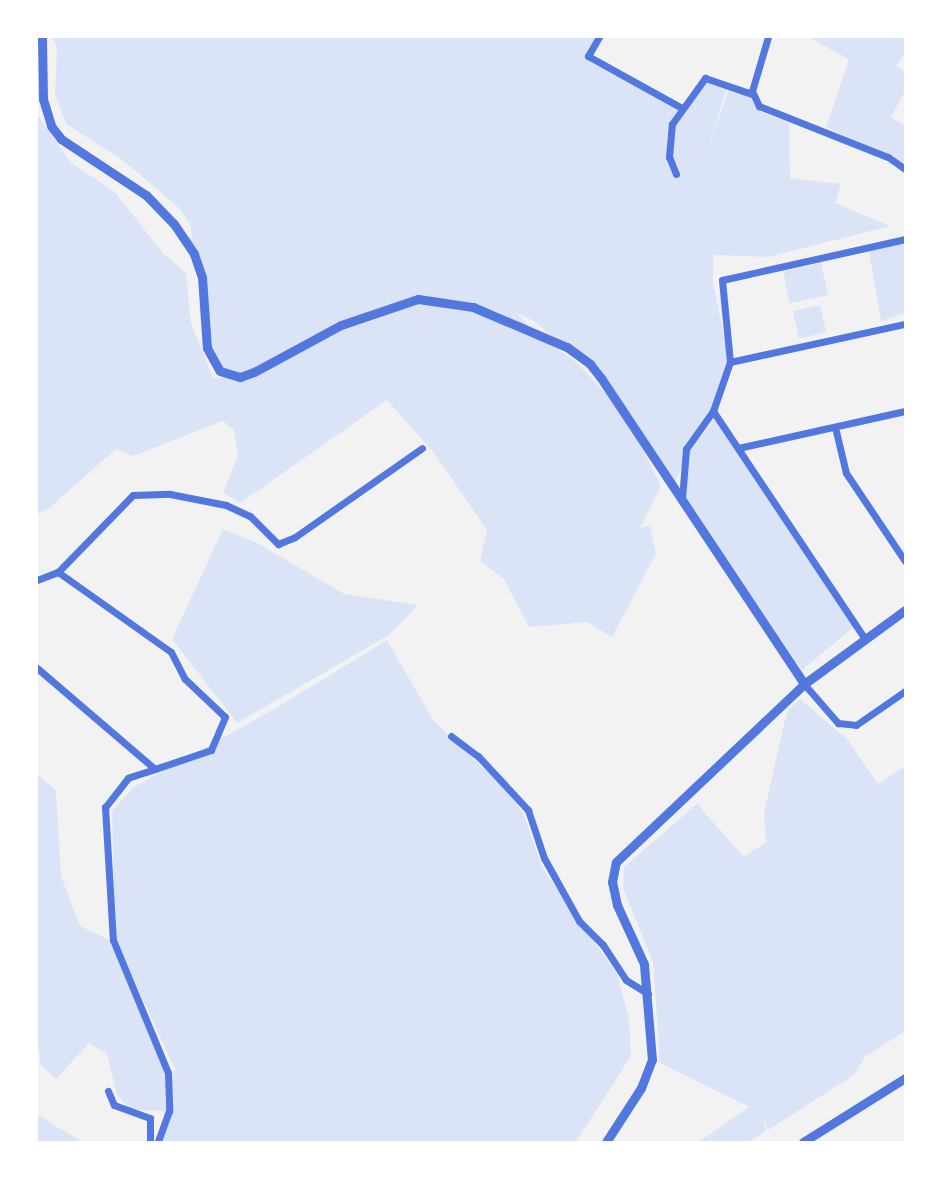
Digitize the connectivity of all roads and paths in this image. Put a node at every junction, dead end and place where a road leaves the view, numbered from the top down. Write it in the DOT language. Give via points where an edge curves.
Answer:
graph roads {
  1 [pos="42,37"];
  2 [pos="599,37"];
  3 [pos="768,37"];
  4 [pos="752,94"];
  5 [pos="682,108"];
  6 [pos="905,169"];
  7 [pos="676,174"];
  8 [pos="905,239"];
  9 [pos="905,324"];
  10 [pos="730,362"];
  11 [pos="713,411"];
  12 [pos="905,411"];
  13 [pos="835,427"];
  14 [pos="422,447"];
  15 [pos="738,448"];
  16 [pos="682,499"];
  17 [pos="905,561"];
  18 [pos="58,572"];
  19 [pos="37,580"];
  20 [pos="905,610"];
  21 [pos="865,639"];
  22 [pos="37,667"];
  23 [pos="804,684"];
  24 [pos="905,691"];
  25 [pos="452,736"];
  26 [pos="155,769"];
  27 [pos="648,995"];
  28 [pos="905,1078"];
  29 [pos="108,1091"];
  30 [pos="150,1142"];
  31 [pos="158,1142"];
  32 [pos="606,1142"];
  33 [pos="803,1142"];
  1 -- 16 [label="street" via="43,99 51,126 61,139 146,195 174,224 194,254 202,277 207,348 220,370 240,377 254,372 341,325 388,306 418,299 473,307 567,347 590,364"];
  2 -- 5 [label="street" via="588,56"];
  3 -- 4 [label="street"];
  4 -- 5 [label="street" via="705,78"];
  4 -- 6 [label="street" via="759,106 888,157"];
  5 -- 7 [label="street" via="668,142"];
  8 -- 10 [label="street" via="722,280"];
  9 -- 10 [label="street"];
  10 -- 11 [label="street"];
  11 -- 15 [label="street"];
  11 -- 16 [label="street" via="686,449"];
  12 -- 13 [label="street"];
  13 -- 15 [label="street"];
  13 -- 17 [label="street" via="846,473"];
  14 -- 18 [label="street" via="295,537 278,544 250,516 226,505 170,495 134,495"];
  15 -- 21 [label="street"];
  16 -- 23 [label="street"];
  18 -- 19 [label="street"];
  18 -- 26 [label="street" via="171,652 185,679 225,717 211,750"];
  20 -- 21 [label="street"];
  21 -- 23 [label="street"];
  22 -- 26 [label="street"];
  23 -- 24 [label="street" via="838,723 856,725"];
  23 -- 27 [label="street" via="616,862 612,882 617,905 644,964"];
  25 -- 27 [label="street" via="478,756 528,810 544,858 579,920 604,945 626,980"];
  26 -- 31 [label="street" via="128,778 105,807 113,940 168,1073 169,1111"];
  27 -- 32 [label="street" via="652,1059 641,1088"];
  28 -- 33 [label="street"];
  29 -- 30 [label="street" via="114,1105 150,1118"];
}
